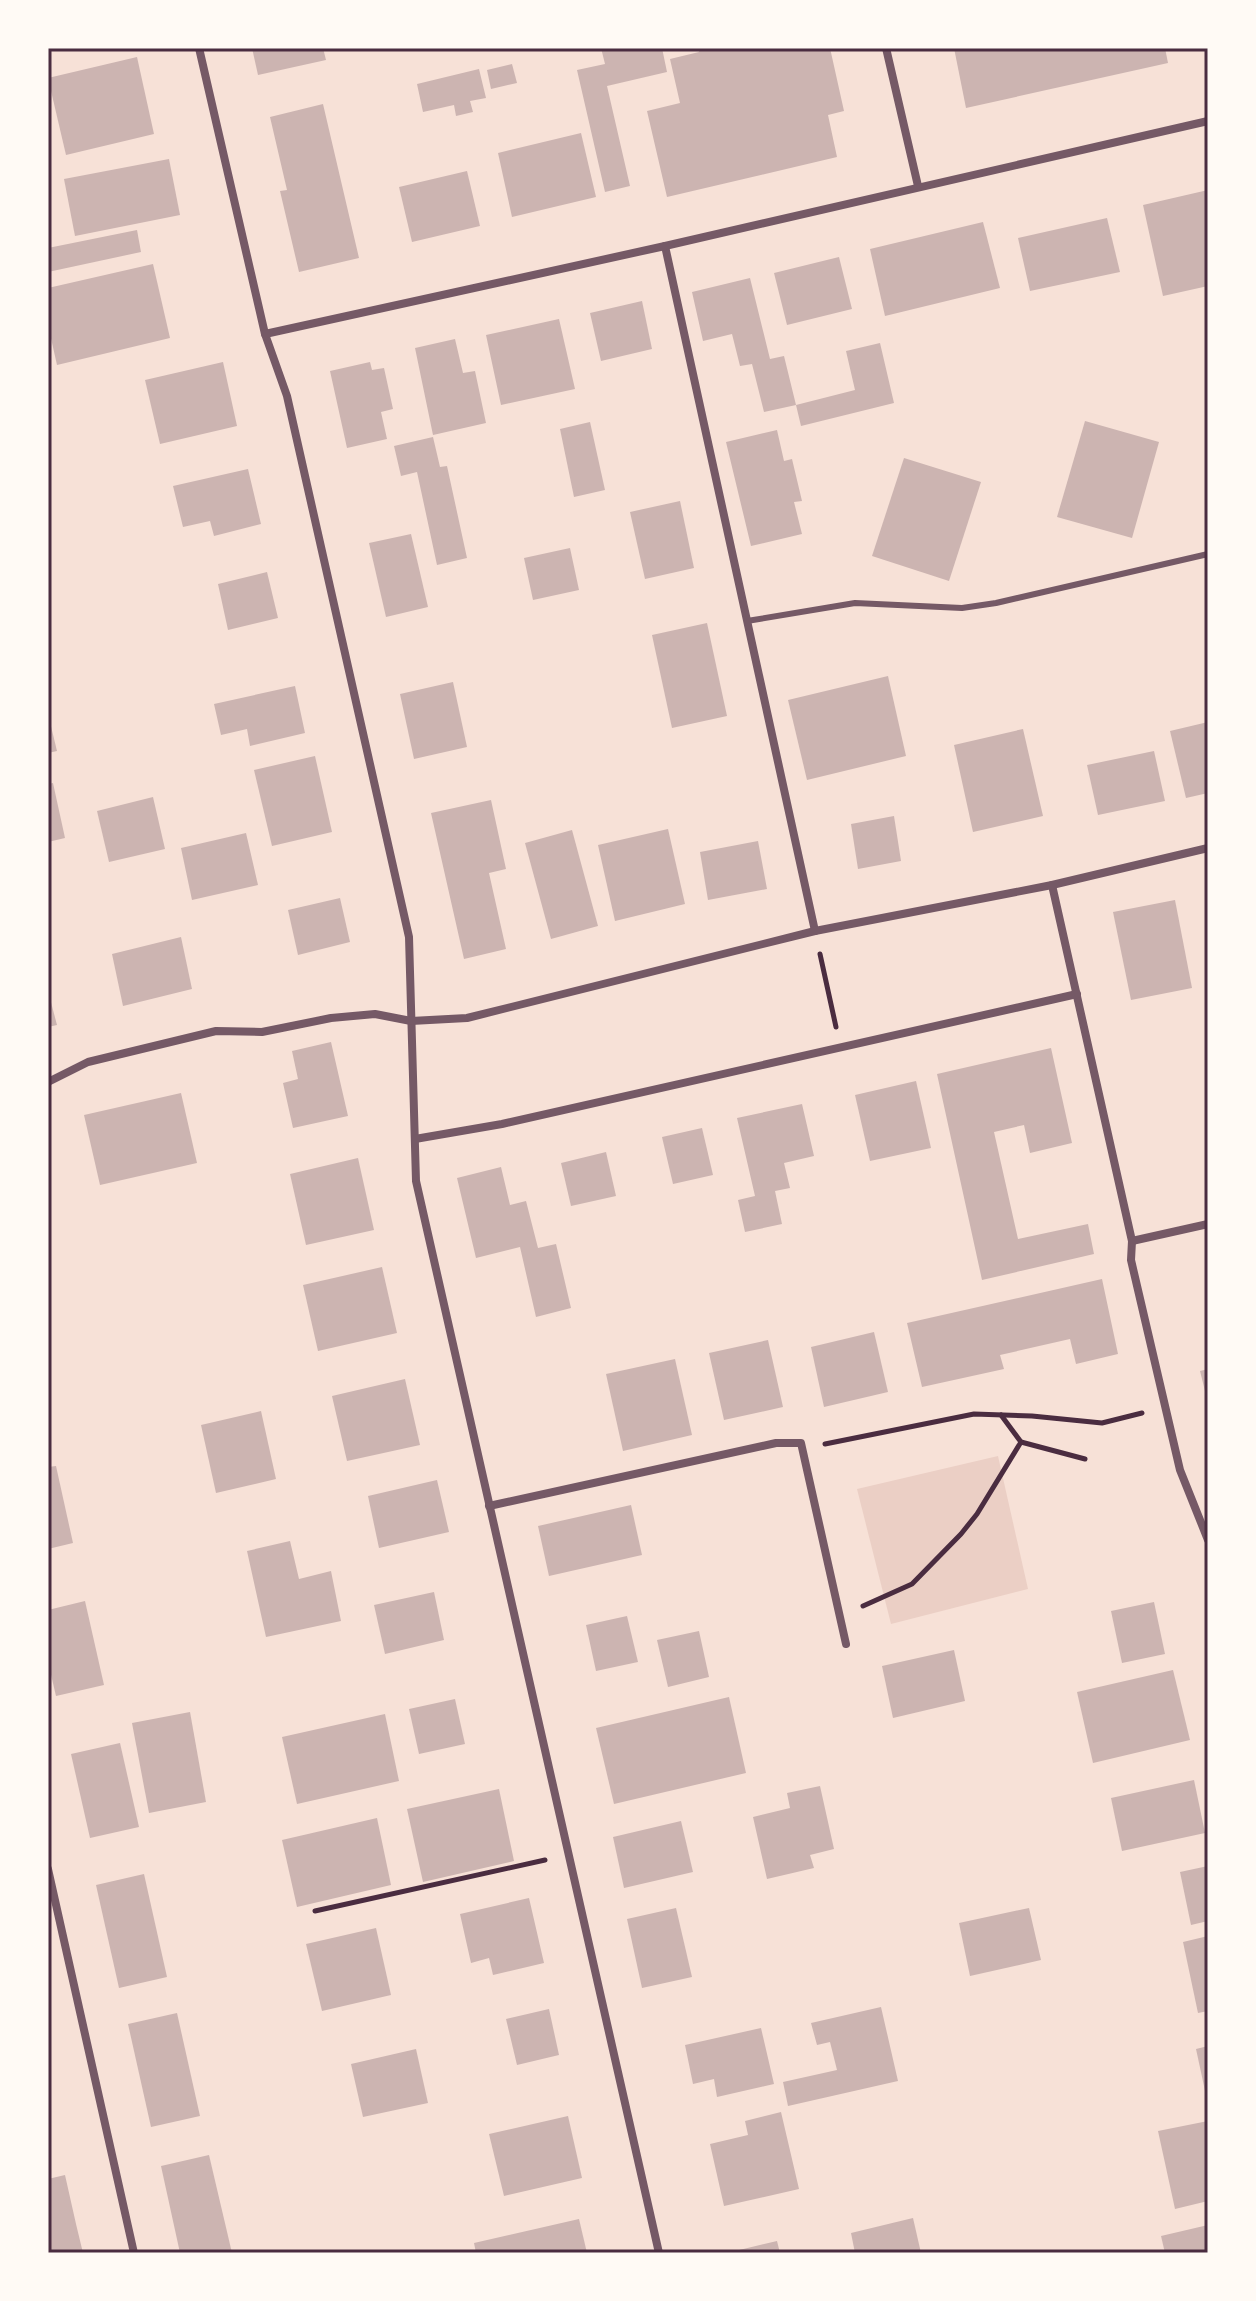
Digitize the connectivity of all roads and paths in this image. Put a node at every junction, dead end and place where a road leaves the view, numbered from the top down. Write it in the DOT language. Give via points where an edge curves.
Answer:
graph roads {
  1 [pos="199,48"];
  2 [pos="886,48"];
  3 [pos="1208,121"];
  4 [pos="918,186"];
  5 [pos="665,246"];
  6 [pos="265,334"];
  7 [pos="1208,554"];
  8 [pos="747,621"];
  9 [pos="1208,848"];
  10 [pos="1052,885"];
  11 [pos="815,931"];
  12 [pos="1077,994"];
  13 [pos="411,1021"];
  14 [pos="840,1047"];
  15 [pos="48,1082"];
  16 [pos="415,1139"];
  17 [pos="1208,1224"];
  18 [pos="1132,1241"];
  19 [pos="1167,1408"];
  20 [pos="1000,1414"];
  21 [pos="1021,1442"];
  22 [pos="801,1443"];
  23 [pos="1085,1459"];
  24 [pos="489,1506"];
  25 [pos="1207,1533"];
  26 [pos="839,1616"];
  27 [pos="846,1644"];
  28 [pos="569,1855"];
  29 [pos="48,1869"];
  30 [pos="315,1911"];
  31 [pos="134,2253"];
  32 [pos="659,2253"];
  1 -- 6 [label="street"];
  2 -- 4 [label="street"];
  3 -- 4 [label="street"];
  4 -- 5 [label="street"];
  5 -- 6 [label="street"];
  5 -- 8 [label="street"];
  6 -- 13 [label="street" via="287,396 403,906"];
  7 -- 8 [label="lane" via="962,608 855,603"];
  8 -- 11 [label="street"];
  9 -- 10 [label="street"];
  10 -- 11 [label="street"];
  10 -- 12 [label="street"];
  11 -- 13 [label="street" via="467,1018"];
  11 -- 14 [label="path"];
  12 -- 14 [label="street"];
  12 -- 18 [label="street"];
  13 -- 15 [label="street" via="375,1014 262,1032 216,1031 88,1062"];
  13 -- 16 [label="street"];
  14 -- 16 [label="street"];
  16 -- 24 [label="street" via="416,1181"];
  17 -- 18 [label="street"];
  18 -- 19 [label="street" via="1131,1260"];
  19 -- 20 [label="path" via="1102,1423"];
  19 -- 25 [label="street" via="1180,1470"];
  20 -- 21 [label="path"];
  20 -- 22 [label="path" via="974,1414 832,1445"];
  21 -- 23 [label="path"];
  21 -- 26 [label="path" via="977,1514 912,1584"];
  22 -- 24 [label="street" via="776,1443"];
  22 -- 26 [label="street"];
  24 -- 28 [label="street"];
  26 -- 27 [label="street"];
  28 -- 30 [label="path"];
  28 -- 32 [label="street"];
  29 -- 31 [label="street"];
}
